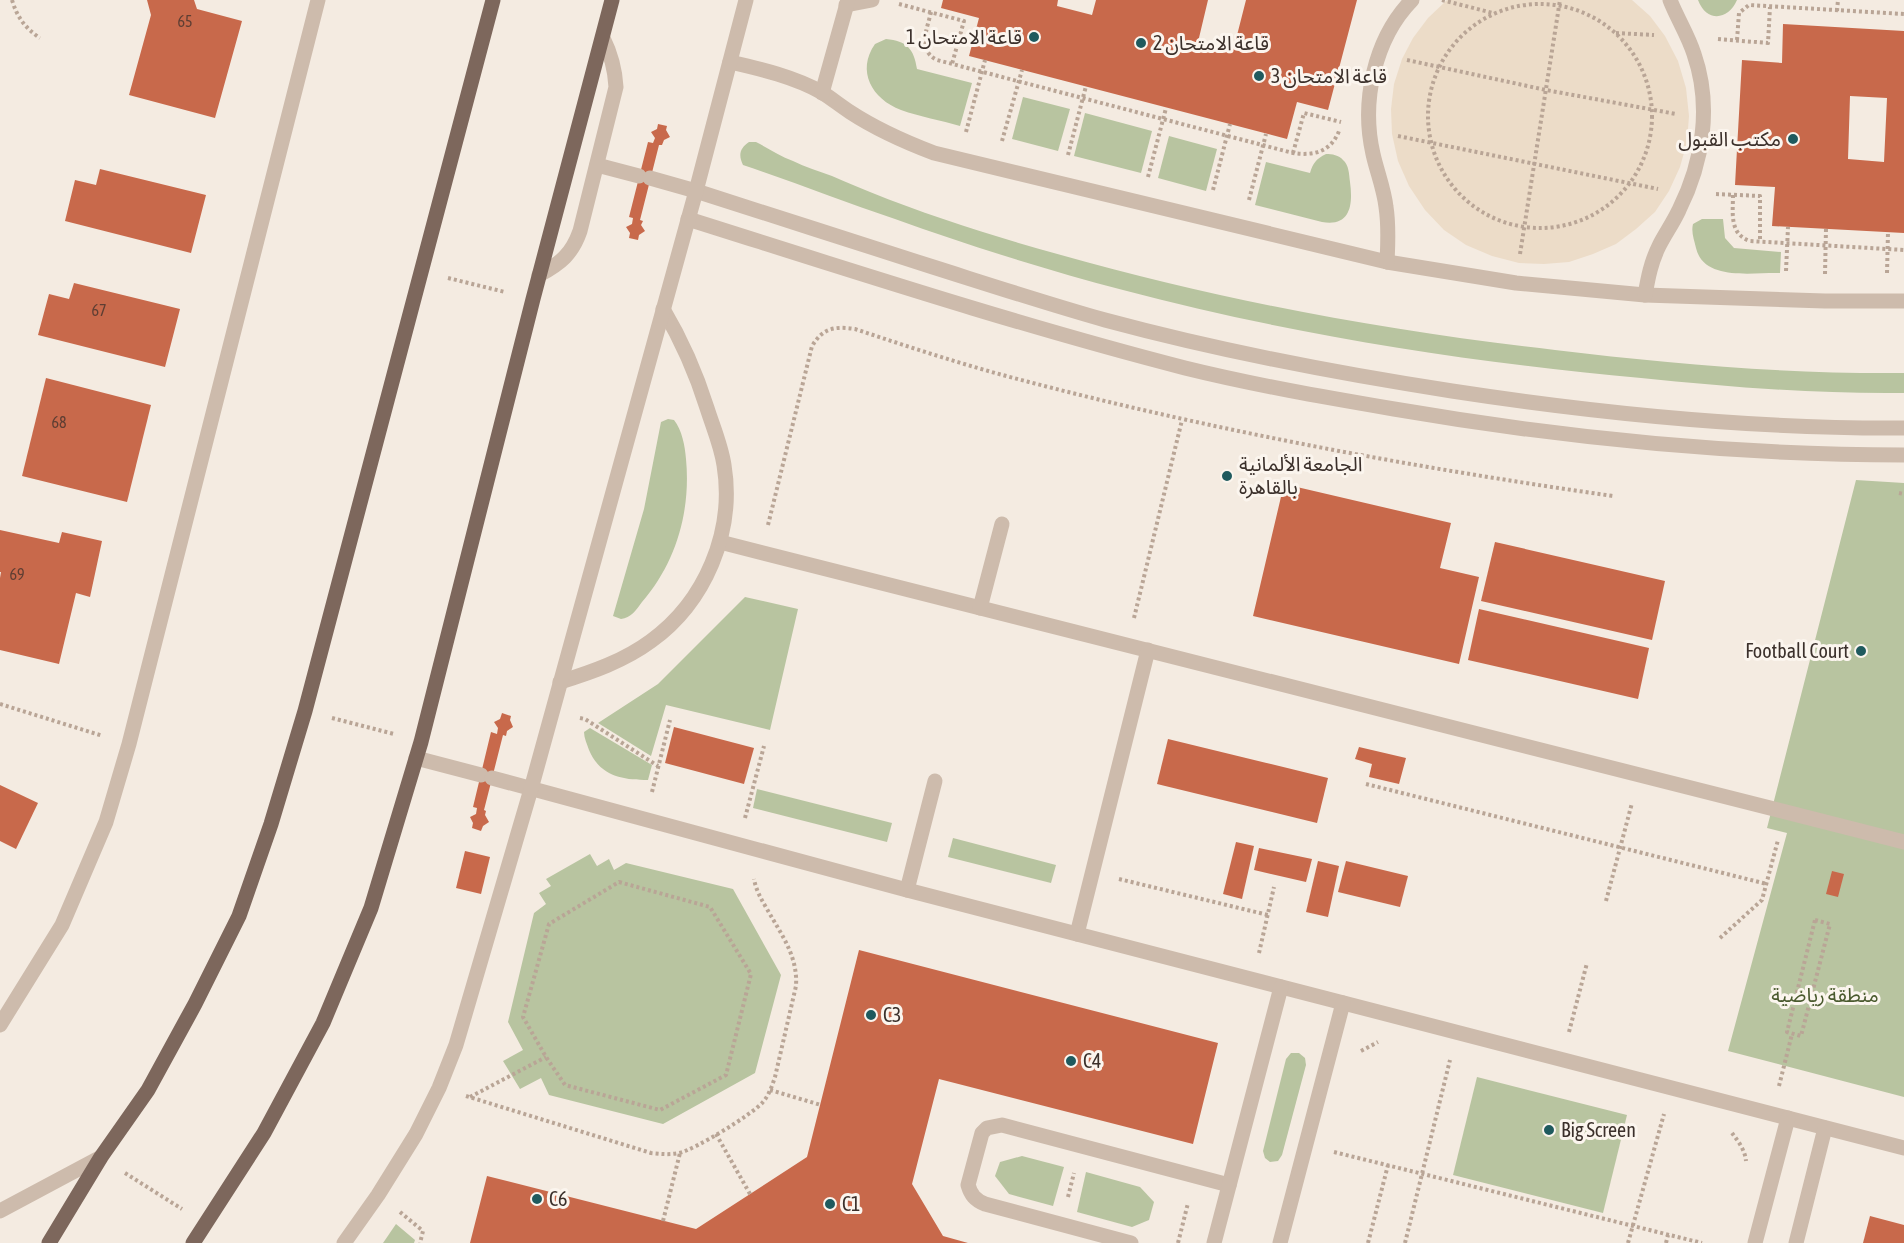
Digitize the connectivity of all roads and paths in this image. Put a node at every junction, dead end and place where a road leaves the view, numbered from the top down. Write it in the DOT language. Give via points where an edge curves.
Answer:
graph roads {
  1 [pos="12,0"];
  2 [pos="318,0"];
  3 [pos="493,0"];
  4 [pos="612,0"];
  5 [pos="746,0"];
  6 [pos="872,0"];
  7 [pos="1412,0"];
  8 [pos="1442,0"];
  9 [pos="1670,0"];
  10 [pos="1797,0"];
  11 [pos="1838,0"];
  12 [pos="847,3"];
  13 [pos="893,3"];
  14 [pos="1560,3"];
  15 [pos="1797,8"];
  16 [pos="1837,11"];
  17 [pos="931,12"];
  18 [pos="1494,13"];
  19 [pos="1904,13"];
  20 [pos="39,38"];
  21 [pos="603,38"];
  22 [pos="1737,40"];
  23 [pos="1380,54"];
  24 [pos="986,60"];
  25 [pos="730,62"];
  26 [pos="952,64"];
  27 [pos="1438,68"];
  28 [pos="1022,70"];
  29 [pos="982,72"];
  30 [pos="1018,81"];
  31 [pos="1086,86"];
  32 [pos="1546,90"];
  33 [pos="822,93"];
  34 [pos="1083,98"];
  35 [pos="1166,108"];
  36 [pos="1652,111"];
  37 [pos="1704,118"];
  38 [pos="1163,120"];
  39 [pos="1230,124"];
  40 [pos="1369,130"];
  41 [pos="1266,134"];
  42 [pos="1227,136"];
  43 [pos="1430,142"];
  44 [pos="1264,145"];
  45 [pos="1293,153"];
  46 [pos="959,159"];
  47 [pos="1534,164"];
  48 [pos="597,165"];
  49 [pos="995,169"];
  50 [pos="1630,183"];
  51 [pos="1060,184"];
  52 [pos="696,191"];
  53 [pos="1687,192"];
  54 [pos="1733,195"];
  55 [pos="1141,204"];
  56 [pos="688,219"];
  57 [pos="1205,219"];
  58 [pos="1788,227"];
  59 [pos="1241,228"];
  60 [pos="1524,228"];
  61 [pos="1826,229"];
  62 [pos="1888,232"];
  63 [pos="1760,242"];
  64 [pos="1787,243"];
  65 [pos="1825,245"];
  66 [pos="1887,249"];
  67 [pos="1904,250"];
  68 [pos="1387,262"];
  69 [pos="421,271"];
  70 [pos="539,274"];
  71 [pos="1516,284"];
  72 [pos="1645,295"];
  73 [pos="533,299"];
  74 [pos="1785,299"];
  75 [pos="1824,301"];
  76 [pos="1887,301"];
  77 [pos="1904,301"];
  78 [pos="663,309"];
  79 [pos="1182,420"];
  80 [pos="1904,428"];
  81 [pos="1904,455"];
  82 [pos="1613,496"];
  83 [pos="1002,524"];
  84 [pos="720,542"];
  85 [pos="761,552"];
  86 [pos="980,608"];
  87 [pos="1127,645"];
  88 [pos="1148,650"];
  89 [pos="560,682"];
  90 [pos="0,704"];
  91 [pos="305,711"];
  92 [pos="552,711"];
  93 [pos="670,720"];
  94 [pos="421,742"];
  95 [pos="129,744"];
  96 [pos="764,746"];
  97 [pos="416,758"];
  98 [pos="658,766"];
  99 [pos="1640,775"];
  100 [pos="934,781"];
  101 [pos="1366,784"];
  102 [pos="531,789"];
  103 [pos="1785,813"];
  104 [pos="645,820"];
  105 [pos="1904,842"];
  106 [pos="737,845"];
  107 [pos="1620,848"];
  108 [pos="757,850"];
  109 [pos="1092,873"];
  110 [pos="1767,884"];
  111 [pos="1274,887"];
  112 [pos="907,890"];
  113 [pos="1606,901"];
  114 [pos="1268,915"];
  115 [pos="1077,934"];
  116 [pos="1720,938"];
  117 [pos="1587,963"];
  118 [pos="1252,980"];
  119 [pos="1281,987"];
  120 [pos="1343,1003"];
  121 [pos="0,1025"];
  122 [pos="1457,1033"];
  123 [pos="1792,1034"];
  124 [pos="1385,1041"];
  125 [pos="1358,1054"];
  126 [pos="546,1057"];
  127 [pos="1563,1059"];
  128 [pos="440,1088"];
  129 [pos="1672,1088"];
  130 [pos="770,1090"];
  131 [pos="470,1097"];
  132 [pos="821,1105"];
  133 [pos="1772,1114"];
  134 [pos="1788,1118"];
  135 [pos="1826,1128"];
  136 [pos="1730,1131"];
  137 [pos="716,1134"];
  138 [pos="1082,1146"];
  139 [pos="1904,1148"];
  140 [pos="1330,1151"];
  141 [pos="680,1153"];
  142 [pos="101,1157"];
  143 [pos="1746,1163"];
  144 [pos="1388,1165"];
  145 [pos="1422,1173"];
  146 [pos="1195,1176"];
  147 [pos="1229,1185"];
  148 [pos="750,1194"];
  149 [pos="378,1195"];
  150 [pos="0,1211"];
  151 [pos="663,1221"];
  152 [pos="206,1224"];
  153 [pos="1061,1224"];
  154 [pos="1632,1226"];
  155 [pos="1668,1235"];
  156 [pos="49,1243"];
  157 [pos="193,1243"];
  158 [pos="344,1243"];
  159 [pos="420,1243"];
  160 [pos="1131,1243"];
  161 [pos="1178,1243"];
  162 [pos="1214,1243"];
  163 [pos="1280,1243"];
  164 [pos="1368,1243"];
  165 [pos="1405,1243"];
  166 [pos="1628,1243"];
  167 [pos="1666,1243"];
  168 [pos="1702,1243"];
  169 [pos="1755,1243"];
  170 [pos="1796,1243"];
  1 -- 20 [label="path" via="19,20"];
  2 -- 95 [label="street"];
  3 -- 69 [label="main road"];
  4 -- 21 [label="main road"];
  5 -- 25 [label="street"];
  6 -- 12 [label="street"];
  7 -- 23 [label="street"];
  8 -- 18 [label="path"];
  9 -- 37 [label="street" via="1695,56"];
  10 -- 15 [label="path"];
  11 -- 16 [label="path"];
  12 -- 33 [label="street"];
  13 -- 17 [label="path"];
  14 -- 18 [label="path"];
  14 -- 32 [label="path"];
  14 -- 36 [label="path" via="1599,21 1628,46 1645,76"];
  15 -- 16 [label="path"];
  15 -- 22 [label="path" via="1743,8 1739,13"];
  16 -- 19 [label="path"];
  17 -- 26 [label="path" via="925,48 932,58"];
  17 -- 26 [label="path" via="964,21"];
  18 -- 27 [label="path" via="1467,30"];
  21 -- 48 [label="street" via="615,70 616,87"];
  21 -- 70 [label="main road"];
  23 -- 27 [label="path"];
  23 -- 40 [label="street" via="1372,79"];
  24 -- 29 [label="path"];
  25 -- 33 [label="street" via="762,69"];
  25 -- 52 [label="street"];
  26 -- 29 [label="path"];
  27 -- 32 [label="path"];
  27 -- 43 [label="path" via="1428,97"];
  28 -- 30 [label="path"];
  29 -- 30 [label="path"];
  29 -- 46 [label="path"];
  30 -- 34 [label="path"];
  30 -- 49 [label="path"];
  31 -- 34 [label="path"];
  32 -- 36 [label="path"];
  32 -- 47 [label="path"];
  33 -- 46 [label="street" via="911,145"];
  34 -- 38 [label="path"];
  34 -- 51 [label="path"];
  35 -- 38 [label="path"];
  36 -- 37 [label="path"];
  36 -- 50 [label="path" via="1650,141"];
  37 -- 53 [label="street" via="1702,142"];
  38 -- 42 [label="path"];
  38 -- 55 [label="path"];
  39 -- 42 [label="path"];
  40 -- 43 [label="path"];
  40 -- 68 [label="street" via="1386,208"];
  41 -- 44 [label="path"];
  42 -- 44 [label="path"];
  42 -- 57 [label="path"];
  43 -- 47 [label="path"];
  43 -- 60 [label="path" via="1443,173 1464,199 1492,218"];
  44 -- 45 [label="path"];
  44 -- 59 [label="path"];
  45 -- 45 [label="path" via="1318,153 1329,147 1342,123 1304,113"];
  46 -- 49 [label="street"];
  47 -- 50 [label="path"];
  47 -- 60 [label="path"];
  48 -- 52 [label="street"];
  48 -- 70 [label="street" via="575,245 553,268"];
  49 -- 51 [label="street"];
  50 -- 53 [label="path"];
  50 -- 60 [label="path" via="1606,207 1575,223"];
  51 -- 55 [label="street"];
  52 -- 56 [label="street"];
  52 -- 80 [label="street" via="1104,319 1315,368 1639,416 1747,424"];
  53 -- 54 [label="path"];
  53 -- 72 [label="street" via="1659,246"];
  54 -- 63 [label="path" via="1736,231 1744,239"];
  54 -- 63 [label="path" via="1760,196"];
  55 -- 57 [label="street"];
  56 -- 78 [label="street"];
  56 -- 81 [label="street" via="1007,319 1188,368 1310,395 1523,430 1637,443 1745,451"];
  57 -- 59 [label="street"];
  58 -- 64 [label="path"];
  59 -- 68 [label="street"];
  60 -- 71 [label="path"];
  61 -- 65 [label="path"];
  62 -- 66 [label="path"];
  63 -- 64 [label="path"];
  64 -- 65 [label="path"];
  64 -- 74 [label="path"];
  65 -- 66 [label="path"];
  65 -- 75 [label="path"];
  66 -- 67 [label="path"];
  66 -- 76 [label="path"];
  68 -- 71 [label="street"];
  69 -- 73 [label="path"];
  69 -- 91 [label="main road"];
  70 -- 73 [label="main road"];
  71 -- 72 [label="street"];
  72 -- 74 [label="street"];
  73 -- 94 [label="main road"];
  74 -- 75 [label="street"];
  75 -- 76 [label="street"];
  76 -- 77 [label="street"];
  78 -- 84 [label="street" via="687,352 719,442 726,491"];
  78 -- 89 [label="street"];
  79 -- 82 [label="path" via="1462,473"];
  79 -- 85 [label="path" via="1026,381 855,329 826,330 812,346"];
  79 -- 87 [label="path"];
  83 -- 86 [label="street"];
  84 -- 85 [label="street"];
  84 -- 89 [label="street" via="703,584 676,621 622,659"];
  85 -- 86 [label="street"];
  86 -- 87 [label="street"];
  87 -- 88 [label="street"];
  88 -- 99 [label="street"];
  88 -- 109 [label="street"];
  89 -- 92 [label="street"];
  90 -- 95 [label="path"];
  91 -- 94 [label="path"];
  91 -- 142 [label="main road" via="239,916 148,1090"];
  92 -- 98 [label="path" via="585,719"];
  92 -- 102 [label="street"];
  93 -- 98 [label="path"];
  94 -- 97 [label="main road"];
  95 -- 121 [label="street" via="106,822 62,925"];
  96 -- 106 [label="path"];
  97 -- 102 [label="street"];
  97 -- 152 [label="main road" via="371,908 323,1023 264,1133"];
  98 -- 104 [label="path"];
  99 -- 103 [label="street"];
  99 -- 107 [label="path"];
  100 -- 112 [label="street"];
  101 -- 107 [label="path"];
  102 -- 104 [label="street"];
  102 -- 128 [label="street"];
  103 -- 105 [label="street"];
  103 -- 110 [label="path"];
  104 -- 106 [label="street"];
  106 -- 108 [label="street"];
  107 -- 110 [label="path"];
  107 -- 113 [label="path"];
  108 -- 112 [label="street"];
  108 -- 130 [label="path" via="757,893 793,956 797,976"];
  109 -- 114 [label="path"];
  109 -- 115 [label="street"];
  110 -- 116 [label="path" via="1762,900"];
  111 -- 114 [label="path"];
  112 -- 115 [label="street"];
  114 -- 118 [label="path"];
  115 -- 118 [label="street"];
  117 -- 127 [label="path"];
  118 -- 119 [label="street"];
  119 -- 120 [label="street"];
  119 -- 147 [label="street"];
  120 -- 122 [label="street"];
  120 -- 163 [label="street"];
  122 -- 127 [label="street"];
  122 -- 145 [label="path"];
  123 -- 123 [label="path" via="1787,1032 1815,920 1830,924 1801,1036"];
  123 -- 133 [label="path"];
  124 -- 125 [label="path" via="1375,1042"];
  126 -- 126 [label="path" via="565,1085 660,1110 726,1075 751,974 710,907 619,882 549,924 524,1017"];
  126 -- 131 [label="path"];
  127 -- 129 [label="street"];
  128 -- 131 [label="path"];
  128 -- 149 [label="street"];
  129 -- 133 [label="street"];
  129 -- 154 [label="path"];
  130 -- 132 [label="path"];
  130 -- 137 [label="path" via="762,1103"];
  131 -- 141 [label="path" via="651,1153"];
  133 -- 134 [label="street"];
  134 -- 135 [label="street"];
  134 -- 169 [label="street"];
  135 -- 139 [label="street"];
  135 -- 170 [label="street"];
  136 -- 143 [label="path"];
  137 -- 141 [label="path"];
  137 -- 148 [label="path"];
  138 -- 146 [label="street"];
  138 -- 153 [label="path"];
  138 -- 153 [label="street" via="1002,1125 987,1128 980,1138 968,1185 974,1199"];
  140 -- 144 [label="path"];
  141 -- 151 [label="path"];
  142 -- 150 [label="street"];
  142 -- 152 [label="path"];
  142 -- 156 [label="main road"];
  144 -- 145 [label="path"];
  144 -- 164 [label="path"];
  145 -- 154 [label="path"];
  145 -- 165 [label="path"];
  146 -- 147 [label="street"];
  146 -- 161 [label="path"];
  147 -- 162 [label="street"];
  149 -- 158 [label="street"];
  149 -- 159 [label="path" via="423,1231"];
  152 -- 157 [label="main road"];
  153 -- 160 [label="street"];
  154 -- 155 [label="path"];
  154 -- 166 [label="path"];
  155 -- 167 [label="path"];
  155 -- 168 [label="path"];
}
